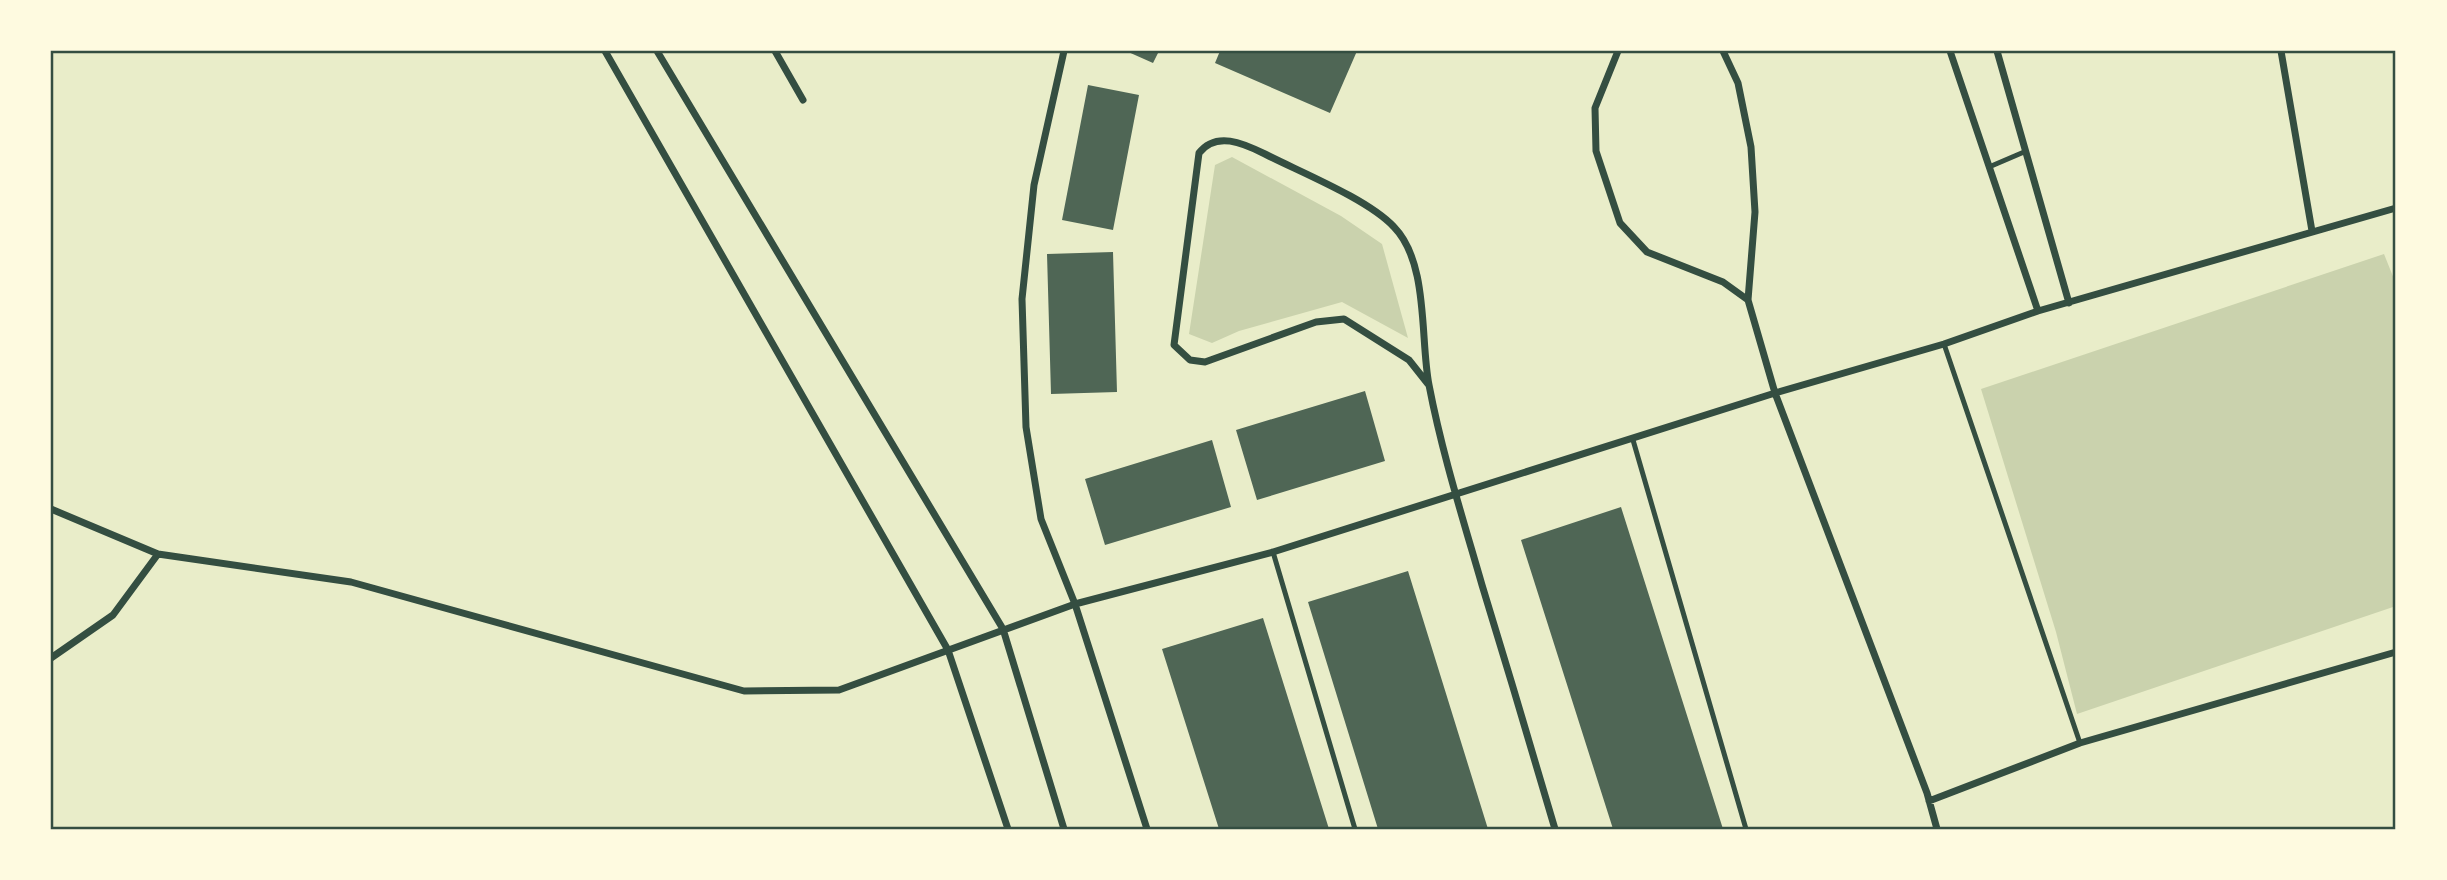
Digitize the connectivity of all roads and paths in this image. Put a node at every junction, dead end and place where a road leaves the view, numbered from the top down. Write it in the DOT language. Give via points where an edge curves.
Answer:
graph roads {
  1 [pos="605,51"];
  2 [pos="657,51"];
  3 [pos="775,51"];
  4 [pos="1064,51"];
  5 [pos="1618,51"];
  6 [pos="1723,51"];
  7 [pos="1950,51"];
  8 [pos="1997,51"];
  9 [pos="2281,51"];
  10 [pos="803,100"];
  11 [pos="2024,152"];
  12 [pos="1989,167"];
  13 [pos="2396,208"];
  14 [pos="2312,231"];
  15 [pos="1748,300"];
  16 [pos="2069,303"];
  17 [pos="2038,311"];
  18 [pos="1944,344"];
  19 [pos="1428,384"];
  20 [pos="1774,393"];
  21 [pos="1633,440"];
  22 [pos="1456,496"];
  23 [pos="51,509"];
  24 [pos="1273,552"];
  25 [pos="158,554"];
  26 [pos="1074,604"];
  27 [pos="1003,629"];
  28 [pos="948,650"];
  29 [pos="2396,652"];
  30 [pos="51,658"];
  31 [pos="2080,743"];
  32 [pos="1929,801"];
  33 [pos="1008,829"];
  34 [pos="1064,829"];
  35 [pos="1147,829"];
  36 [pos="1355,829"];
  37 [pos="1555,829"];
  38 [pos="1746,829"];
  39 [pos="1937,829"];
  1 -- 28 [label="street"];
  2 -- 27 [label="street"];
  3 -- 10 [label="street"];
  4 -- 26 [label="street" via="1034,186 1023,299 1026,427 1041,519"];
  5 -- 15 [label="street" via="1595,108 1595,151 1619,223 1647,252 1723,282"];
  6 -- 15 [label="street" via="1738,83 1751,147 1755,212"];
  7 -- 12 [label="street"];
  8 -- 11 [label="street"];
  9 -- 14 [label="street"];
  11 -- 12 [label="lane"];
  11 -- 16 [label="street"];
  12 -- 17 [label="street"];
  13 -- 14 [label="street"];
  14 -- 16 [label="street"];
  15 -- 20 [label="street"];
  16 -- 17 [label="street"];
  17 -- 18 [label="street"];
  18 -- 20 [label="street"];
  18 -- 31 [label="lane"];
  19 -- 19 [label="street" via="1409,360 1344,319 1316,322 1205,362 1190,360 1174,345 1199,153 1207,143 1219,138 1258,150 1362,204 1395,227 1417,273"];
  19 -- 22 [label="street"];
  20 -- 21 [label="street"];
  20 -- 32 [label="street"];
  21 -- 22 [label="street"];
  21 -- 38 [label="lane"];
  22 -- 24 [label="street"];
  22 -- 37 [label="street"];
  23 -- 25 [label="street"];
  24 -- 26 [label="street"];
  24 -- 36 [label="lane"];
  25 -- 28 [label="street" via="351,582 744,691 839,690"];
  25 -- 30 [label="street" via="113,615"];
  26 -- 27 [label="street"];
  26 -- 35 [label="street"];
  27 -- 28 [label="street"];
  27 -- 34 [label="street"];
  28 -- 33 [label="street"];
  29 -- 31 [label="street"];
  31 -- 32 [label="street"];
  32 -- 39 [label="street"];
}
